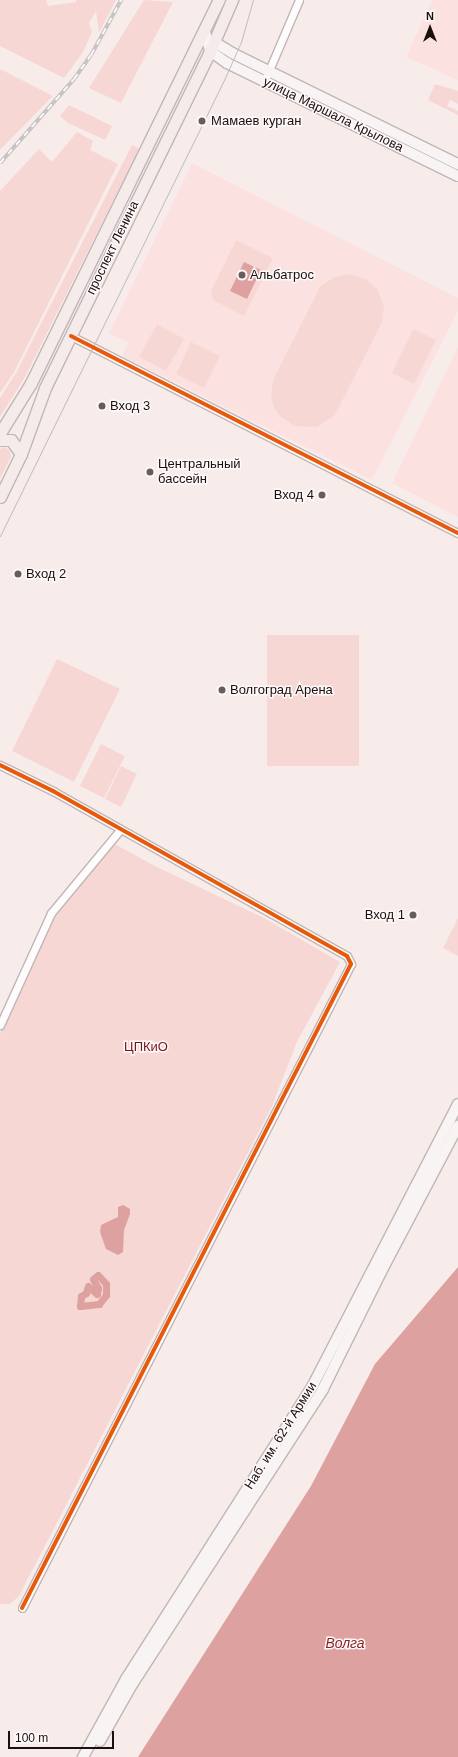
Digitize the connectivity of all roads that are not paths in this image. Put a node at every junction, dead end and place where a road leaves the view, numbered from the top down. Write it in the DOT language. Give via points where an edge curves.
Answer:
graph roads {
  1 [pos="219,0"];
  2 [pos="232,0"];
  3 [pos="299,0"];
  4 [pos="204,32"];
  5 [pos="212,46"];
  6 [pos="268,71"];
  7 [pos="264,82"];
  8 [pos="458,164"];
  9 [pos="458,176"];
  10 [pos="71,336"];
  11 [pos="0,433"];
  12 [pos="0,440"];
  13 [pos="21,454"];
  14 [pos="0,497"];
  15 [pos="458,533"];
  16 [pos="0,765"];
  17 [pos="119,830"];
  18 [pos="0,1025"];
  19 [pos="458,1104"];
  20 [pos="458,1126"];
  21 [pos="22,1608"];
  22 [pos="83,1757"];
  23 [pos="91,1757"];
  1 -- 4 [label="main road, проспект Ленина"];
  2 -- 5 [label="main road, проспект Ленина"];
  3 -- 6 [label="street"];
  4 -- 5 [label="main road"];
  4 -- 11 [label="main road, проспект Ленина" via="31,383"];
  5 -- 6 [label="main road, улица Маршала Крылова"];
  5 -- 7 [label="main road, улица Маршала Крылова" via="222,60"];
  5 -- 10 [label="main road, проспект Ленина"];
  6 -- 7 [label="street"];
  6 -- 8 [label="main road, улица Маршала Крылова"];
  7 -- 9 [label="main road, улица Маршала Крылова"];
  10 -- 13 [label="main road, проспект Ленина" via="45,388"];
  10 -- 15 [label="street"];
  12 -- 13 [label="main road" via="11,440"];
  13 -- 14 [label="main road, проспект Ленина"];
  16 -- 17 [label="street" via="53,791"];
  17 -- 18 [label="street" via="70,888 46,924"];
  17 -- 21 [label="street" via="347,956 352,964"];
  19 -- 22 [label="main road, Наб. им. 62-й Армии" via="313,1385 126,1679"];
  20 -- 23 [label="main road, Наб. им. 62-й Армии" via="323,1389 133,1683"];
}
